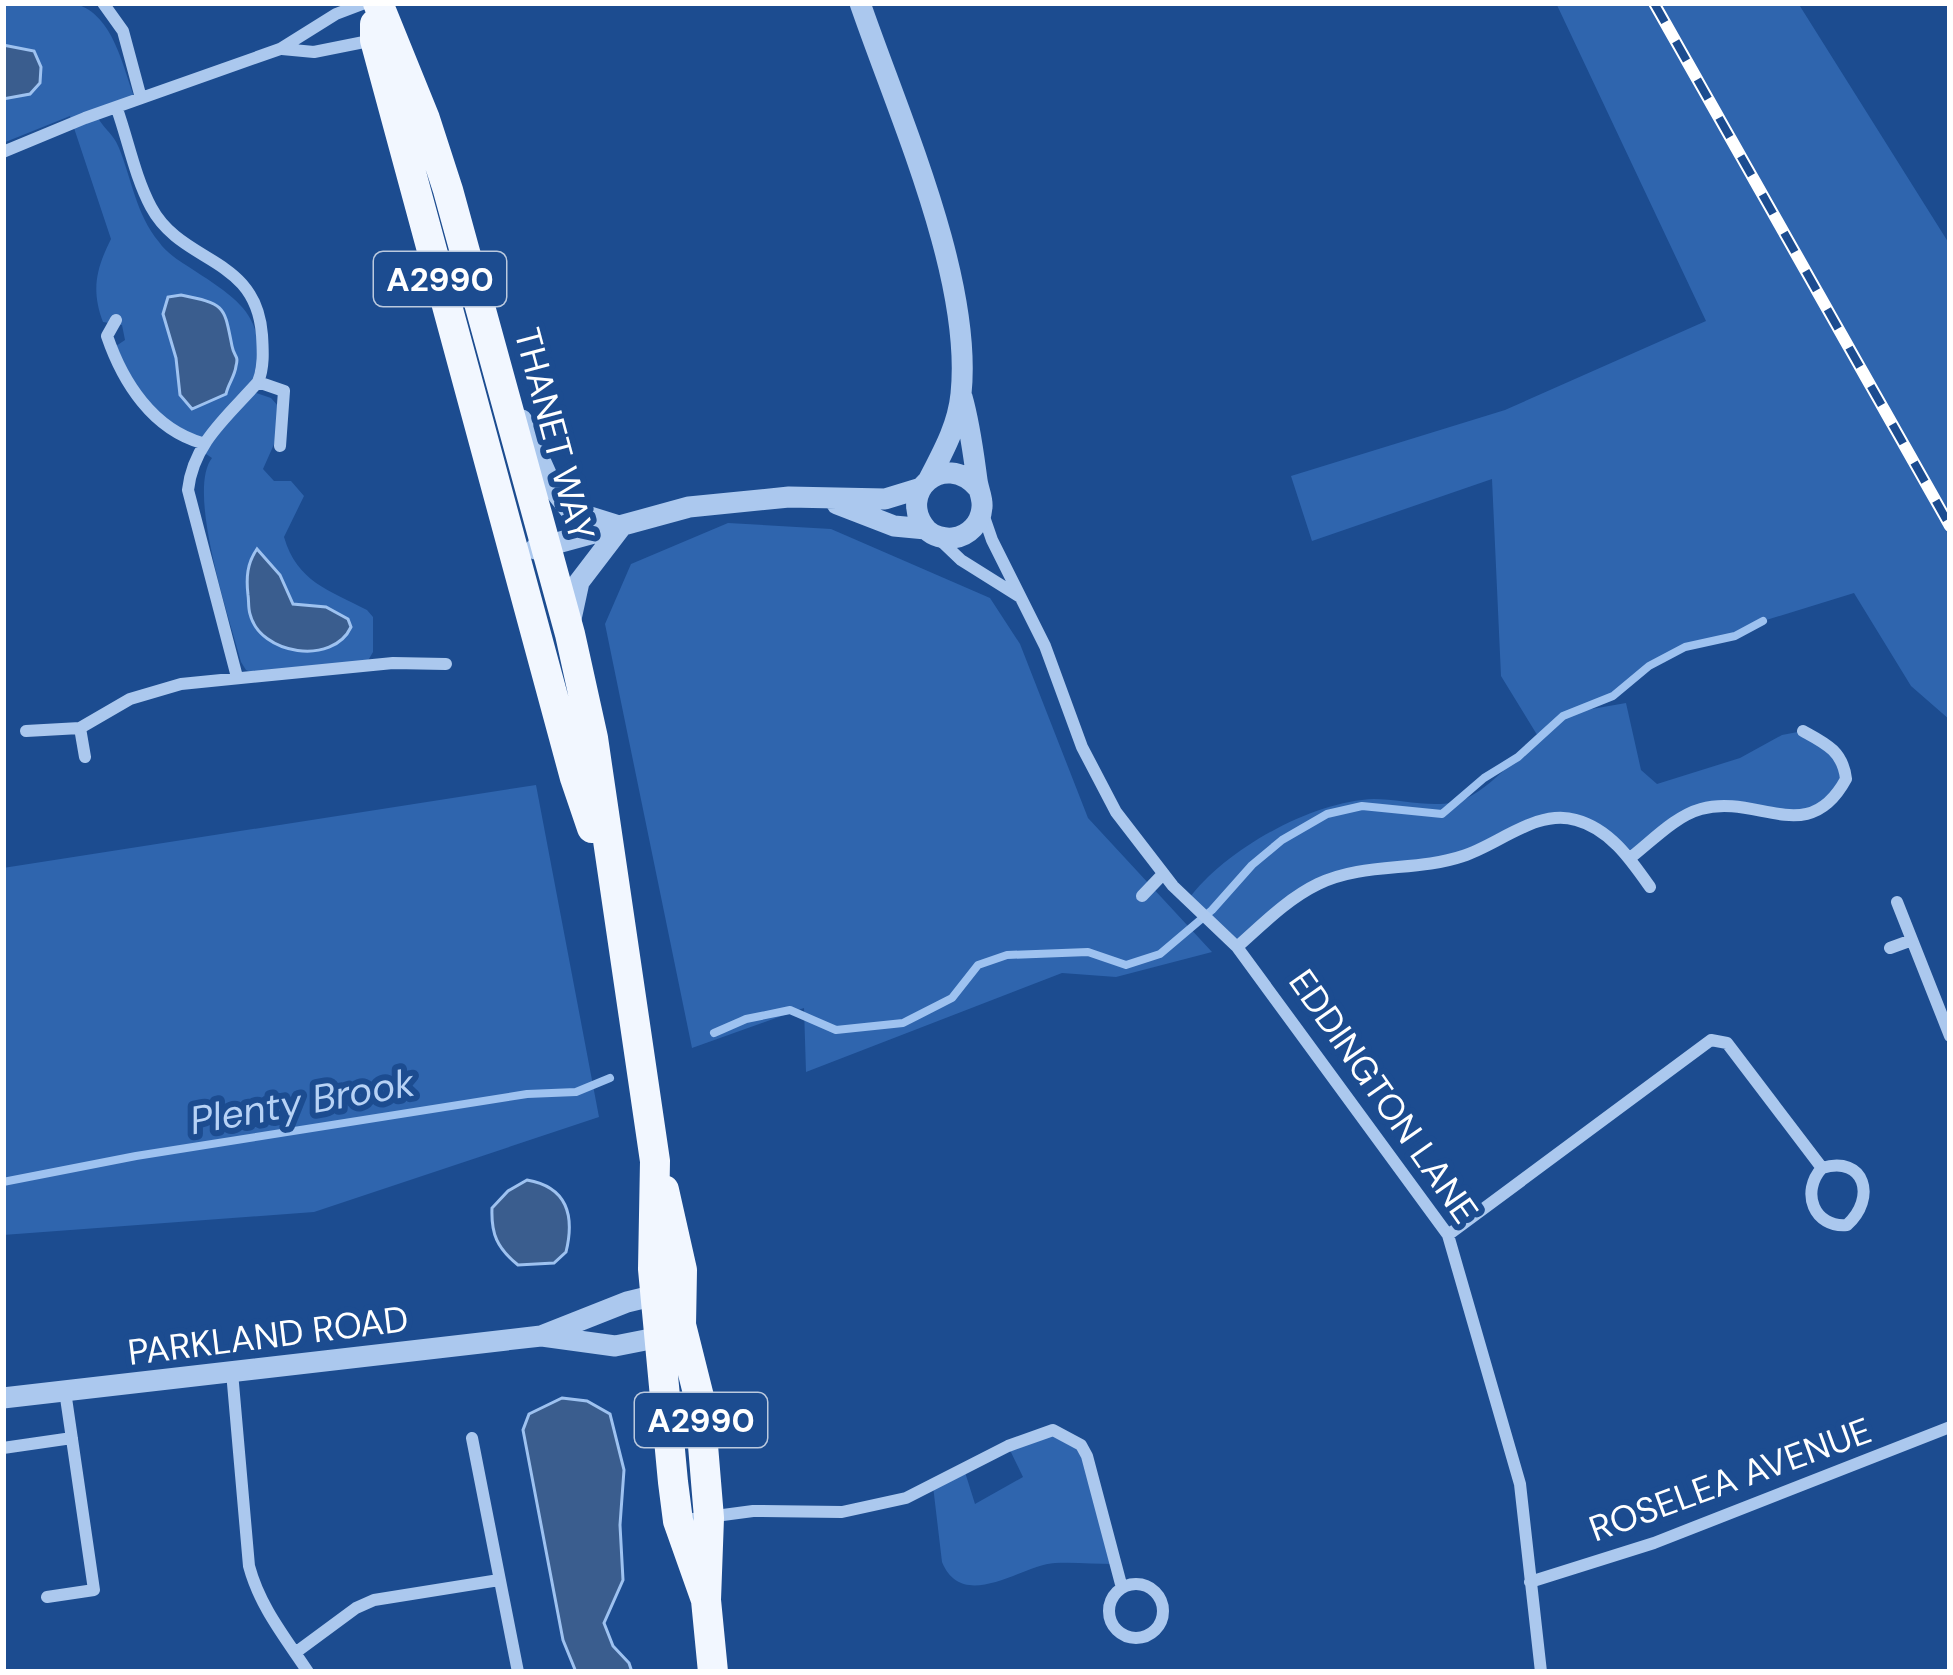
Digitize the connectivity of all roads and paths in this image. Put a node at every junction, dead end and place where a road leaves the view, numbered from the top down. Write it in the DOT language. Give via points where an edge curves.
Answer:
graph roads {
  1 [pos="103,3"];
  2 [pos="365,3"];
  3 [pos="377,3"];
  4 [pos="860,3"];
  5 [pos="384,37"];
  6 [pos="280,49"];
  7 [pos="141,98"];
  8 [pos="117,109"];
  9 [pos="3,152"];
  10 [pos="116,320"];
  11 [pos="496,358"];
  12 [pos="258,382"];
  13 [pos="961,395"];
  14 [pos="202,443"];
  15 [pos="280,446"];
  16 [pos="925,484"];
  17 [pos="819,497"];
  18 [pos="980,499"];
  19 [pos="621,527"];
  20 [pos="931,532"];
  21 [pos="531,550"];
  22 [pos="1021,598"];
  23 [pos="570,634"];
  24 [pos="446,664"];
  25 [pos="237,677"];
  26 [pos="80,728"];
  27 [pos="26,731"];
  28 [pos="1802,731"];
  29 [pos="86,757"];
  30 [pos="1630,858"];
  31 [pos="1163,874"];
  32 [pos="1651,887"];
  33 [pos="616,896"];
  34 [pos="1142,896"];
  35 [pos="1897,902"];
  36 [pos="1912,940"];
  37 [pos="1237,947"];
  38 [pos="1890,949"];
  39 [pos="1950,1036"];
  40 [pos="1822,1168"];
  41 [pos="1448,1235"];
  42 [pos="669,1317"];
  43 [pos="542,1336"];
  44 [pos="232,1372"];
  45 [pos="65,1391"];
  46 [pos="3,1398"];
  47 [pos="1950,1427"];
  48 [pos="72,1438"];
  49 [pos="472,1438"];
  50 [pos="3,1448"];
  51 [pos="693,1520"];
  52 [pos="499,1580"];
  53 [pos="1530,1582"];
  54 [pos="1122,1588"];
  55 [pos="46,1597"];
  56 [pos="295,1653"];
  57 [pos="308,1672"];
  58 [pos="518,1672"];
  59 [pos="713,1672"];
  60 [pos="1541,1672"];
  1 -- 7 [label="street" via="123,31"];
  2 -- 6 [label="street"];
  3 -- 5 [label="main road, THANET WAY / A2990"];
  4 -- 13 [label="street, EDDINGTON LANE" via="949,268 960,316"];
  5 -- 6 [label="street" via="323,51"];
  5 -- 11 [label="main road, THANET WAY / A2990" via="448,190"];
  5 -- 21 [label="main road, THANET WAY / A2990"];
  6 -- 7 [label="street"];
  7 -- 8 [label="street"];
  8 -- 9 [label="street"];
  8 -- 12 [label="street" via="151,207 169,231 242,280 254,298 262,329"];
  10 -- 14 [label="street" via="107,336 121,373 171,430"];
  11 -- 19 [label="street" via="552,487 571,511"];
  11 -- 21 [label="main road, THANET WAY / A2990"];
  12 -- 14 [label="street"];
  12 -- 15 [label="street" via="284,391"];
  13 -- 16 [label="street, EDDINGTON LANE" via="950,440"];
  13 -- 18 [label="street, EDDINGTON LANE"];
  14 -- 25 [label="street" via="188,490"];
  16 -- 17 [label="street" via="885,499"];
  16 -- 18 [label="street" via="950,472 970,480"];
  16 -- 20 [label="street" via="916,510"];
  17 -- 19 [label="street" via="689,507"];
  17 -- 20 [label="street"];
  18 -- 20 [label="street" via="966,534"];
  18 -- 22 [label="street, EDDINGTON LANE"];
  19 -- 21 [label="street"];
  19 -- 23 [label="street" via="579,582"];
  20 -- 22 [label="street"];
  21 -- 23 [label="main road, THANET WAY / A2990"];
  21 -- 33 [label="main road, THANET WAY / A2990" via="575,778"];
  22 -- 31 [label="street, EDDINGTON LANE" via="1116,812"];
  23 -- 33 [label="main road, THANET WAY / A2990"];
  24 -- 25 [label="street"];
  25 -- 26 [label="street" via="154,691"];
  26 -- 27 [label="street"];
  26 -- 29 [label="street"];
  28 -- 30 [label="street" via="1845,765 1828,806 1786,815 1724,805 1696,810"];
  30 -- 32 [label="street"];
  30 -- 37 [label="street" via="1594,828 1553,818 1464,856 1322,882"];
  31 -- 34 [label="street"];
  31 -- 37 [label="street, EDDINGTON LANE"];
  33 -- 42 [label="main road, THANET WAY / A2990" via="655,1161 682,1270"];
  35 -- 36 [label="street"];
  36 -- 38 [label="street"];
  36 -- 39 [label="street"];
  37 -- 41 [label="street, EDDINGTON LANE"];
  40 -- 40 [label="street" via="1844,1166 1865,1188 1864,1204 1847,1225 1833,1226 1813,1207 1811,1187"];
  40 -- 41 [label="street" via="1727,1043 1711,1040"];
  41 -- 53 [label="street, EDDINGTON LANE" via="1520,1484"];
  42 -- 43 [label="street, PARKLAND ROAD" via="615,1346"];
  42 -- 43 [label="street, PARKLAND ROAD" via="627,1302"];
  42 -- 51 [label="main road, THANET WAY / A2990"];
  43 -- 44 [label="street, PARKLAND ROAD"];
  44 -- 45 [label="street, PARKLAND ROAD"];
  44 -- 56 [label="street" via="249,1566"];
  45 -- 46 [label="street, PARKLAND ROAD"];
  45 -- 48 [label="street"];
  47 -- 53 [label="street, ROSELEA AVENUE" via="1654,1544"];
  48 -- 50 [label="street"];
  48 -- 55 [label="street" via="94,1590"];
  49 -- 52 [label="street"];
  51 -- 54 [label="street" via="842,1512 906,1498 1053,1430 1087,1456"];
  51 -- 59 [label="main road, THANET WAY / A2990"];
  52 -- 56 [label="street" via="374,1600"];
  52 -- 58 [label="street"];
  53 -- 60 [label="street, EDDINGTON LANE"];
  54 -- 54 [label="street" via="1157,1595 1161,1620 1151,1634 1134,1639 1112,1624 1109,1607"];
  56 -- 57 [label="street"];
}
